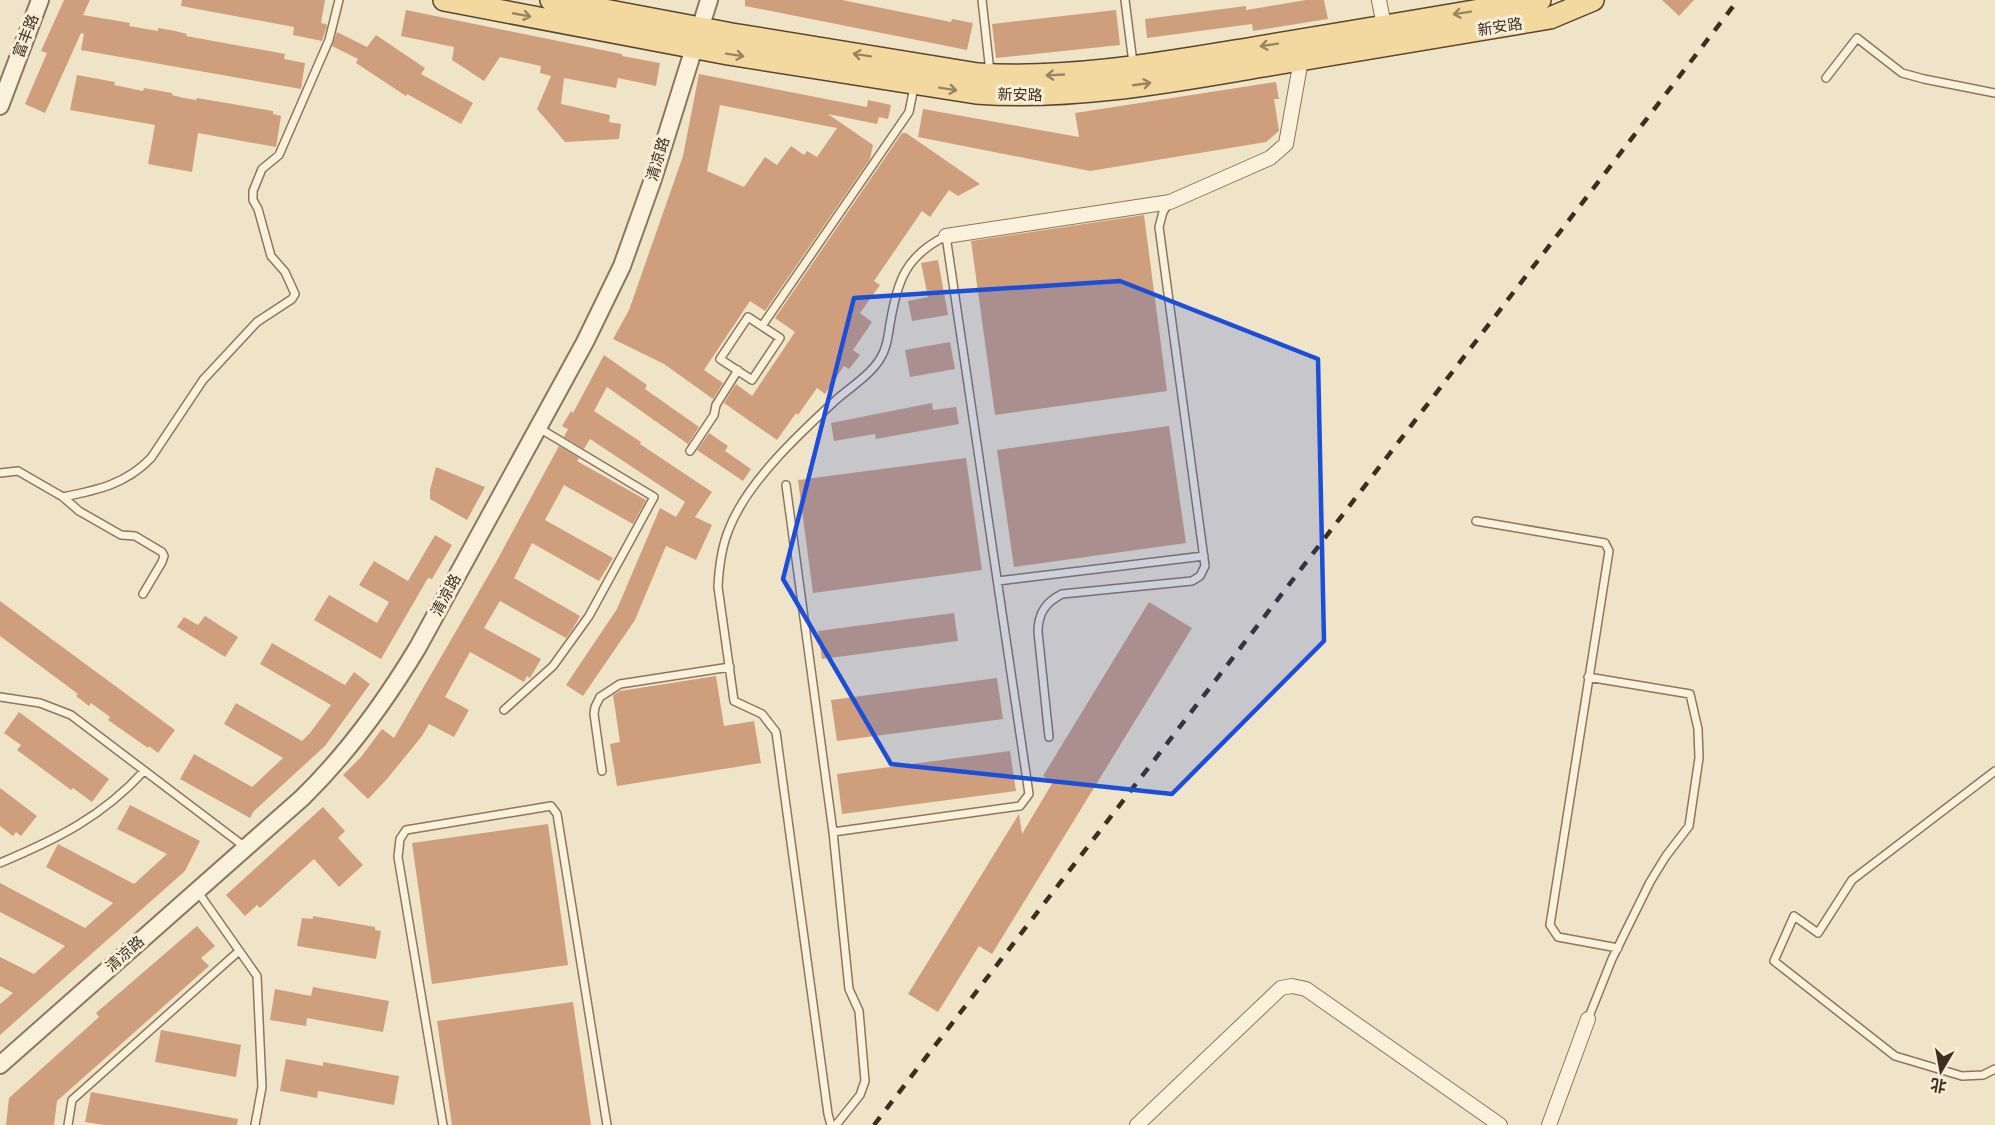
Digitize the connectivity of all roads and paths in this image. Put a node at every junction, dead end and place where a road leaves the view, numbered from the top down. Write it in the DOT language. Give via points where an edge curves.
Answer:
graph roads {
  1 [pos="40,0"];
  2 [pos="339,0"];
  3 [pos="444,0"];
  4 [pos="551,0"];
  5 [pos="709,0"];
  6 [pos="982,0"];
  7 [pos="1125,0"];
  8 [pos="1379,0"];
  9 [pos="1540,0"];
  10 [pos="1593,0"];
  11 [pos="1384,26"];
  12 [pos="697,38"];
  13 [pos="1301,60"];
  14 [pos="1134,66"];
  15 [pos="990,75"];
  16 [pos="1826,78"];
  17 [pos="914,84"];
  18 [pos="1995,93"];
  19 [pos="0,106"];
  20 [pos="1170,202"];
  21 [pos="946,236"];
  22 [pos="762,326"];
  23 [pos="738,370"];
  24 [pos="537,427"];
  25 [pos="690,451"];
  26 [pos="0,473"];
  27 [pos="786,485"];
  28 [pos="63,497"];
  29 [pos="1476,521"];
  30 [pos="1204,555"];
  31 [pos="998,581"];
  32 [pos="143,594"];
  33 [pos="730,667"];
  34 [pos="1588,677"];
  35 [pos="0,698"];
  36 [pos="504,710"];
  37 [pos="1049,737"];
  38 [pos="144,771"];
  39 [pos="602,771"];
  40 [pos="1995,771"];
  41 [pos="833,832"];
  42 [pos="245,847"];
  43 [pos="0,863"];
  44 [pos="197,890"];
  45 [pos="1618,948"];
  46 [pos="239,951"];
  47 [pos="1588,1019"];
  48 [pos="0,1065"];
  49 [pos="1995,1069"];
  50 [pos="68,1125"];
  51 [pos="255,1125"];
  52 [pos="443,1125"];
  53 [pos="607,1125"];
  54 [pos="831,1125"];
  55 [pos="836,1125"];
  56 [pos="1137,1125"];
  57 [pos="1500,1125"];
  58 [pos="1549,1125"];
  1 -- 19 [label="street, 富丰路"];
  2 -- 28 [label="lane" via="329,40 279,155 262,169 253,191 271,256 285,272 295,294 257,322 203,380 144,466 113,485"];
  3 -- 12 [label="main road, 新安路, one-way"];
  4 -- 12 [label="main road, 新安路"];
  5 -- 12 [label="street, 清凉路"];
  6 -- 15 [label="lane"];
  7 -- 14 [label="lane"];
  8 -- 11 [label="street"];
  9 -- 11 [label="main road, 新安路, one-way"];
  10 -- 13 [label="main road, 新安路" via="1550,18"];
  11 -- 14 [label="main road, 新安路, one-way"];
  15 -- 12 [label="main road, 新安路, one-way"];
  12 -- 17 [label="main road, 新安路, one-way"];
  12 -- 24 [label="street, 清凉路" via="622,266"];
  17 -- 13 [label="main road, 新安路, one-way" via="1008,96 1069,94"];
  13 -- 20 [label="street" via="1282,150"];
  14 -- 15 [label="main road, 新安路, one-way" via="1067,74"];
  16 -- 18 [label="lane" via="1857,38 1902,73"];
  17 -- 22 [label="lane" via="909,112"];
  20 -- 21 [label="street"];
  20 -- 30 [label="lane" via="1162,212 1159,227"];
  21 -- 31 [label="lane"];
  21 -- 33 [label="lane" via="915,256 902,276 880,360 790,444 735,516 724,542 718,580"];
  22 -- 23 [label="lane" via="748,317 720,359"];
  22 -- 23 [label="lane" via="780,338 752,380"];
  23 -- 25 [label="lane"];
  24 -- 36 [label="lane" via="654,497 589,616 553,666"];
  24 -- 42 [label="street, 清凉路" via="387,697 324,776"];
  26 -- 28 [label="lane" via="18,471"];
  27 -- 41 [label="lane"];
  28 -- 32 [label="lane" via="121,535 135,536 162,552 162,562"];
  29 -- 34 [label="lane" via="1605,543 1609,551"];
  30 -- 31 [label="lane"];
  30 -- 37 [label="lane" via="1203,572 1192,580 1062,594 1049,601 1038,623"];
  31 -- 41 [label="lane" via="1029,789 1027,799 1020,806"];
  33 -- 39 [label="lane" via="620,684 600,697 594,714"];
  33 -- 54 [label="lane" via="734,701 762,714 776,732"];
  34 -- 45 [label="lane" via="1550,925 1558,937"];
  34 -- 45 [label="lane" via="1690,694 1698,729 1699,758 1689,826 1658,868"];
  35 -- 38 [label="lane" via="40,703 71,715"];
  38 -- 42 [label="lane"];
  38 -- 43 [label="lane" via="89,820"];
  40 -- 49 [label="lane" via="1852,880 1818,933 1794,916 1774,961 1895,1056 1962,1076 1983,1075"];
  41 -- 55 [label="lane" via="849,989 859,1011 865,1081 860,1095"];
  42 -- 44 [label="street, 清凉路"];
  44 -- 46 [label="lane"];
  44 -- 48 [label="street, 清凉路"];
  45 -- 47 [label="lane"];
  46 -- 50 [label="lane" via="72,1100"];
  46 -- 51 [label="lane" via="257,976 262,1087"];
  47 -- 58 [label="street"];
  52 -- 53 [label="lane" via="398,857 400,839 406,830 551,806 557,814"];
  56 -- 57 [label="street" via="1281,988 1292,986 1306,989"];
}
